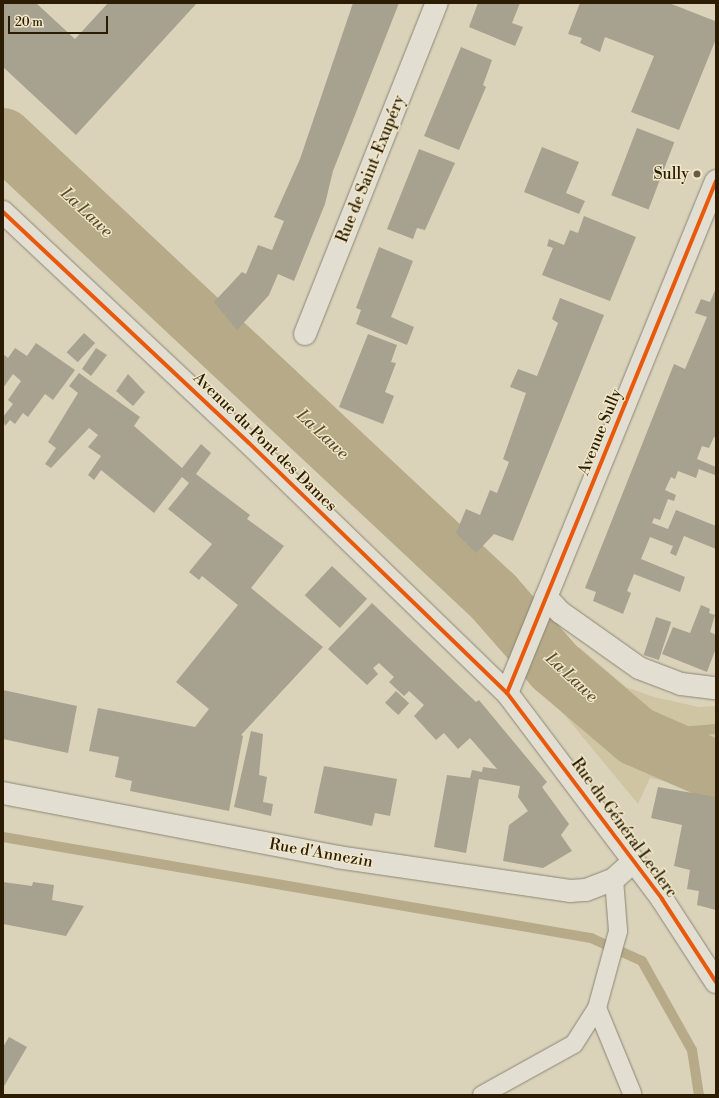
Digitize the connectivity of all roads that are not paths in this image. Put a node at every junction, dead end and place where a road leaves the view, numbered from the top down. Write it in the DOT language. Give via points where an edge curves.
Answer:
graph roads {
  1 [pos="437,3"];
  2 [pos="716,181"];
  3 [pos="3,212"];
  4 [pos="305,334"];
  5 [pos="543,603"];
  6 [pos="511,684"];
  7 [pos="716,688"];
  8 [pos="3,793"];
  9 [pos="632,862"];
  10 [pos="614,878"];
  11 [pos="716,982"];
  12 [pos="597,1008"];
  13 [pos="632,1093"];
  14 [pos="482,1095"];
  1 -- 4 [label="street, Rue de Saint-Exupéry"];
  2 -- 5 [label="street, Avenue Sully"];
  3 -- 6 [label="street, Avenue du Pont des Dames"];
  5 -- 6 [label="street, Avenue Sully"];
  5 -- 7 [label="street" via="560,612 639,668 681,684"];
  6 -- 9 [label="street, Rue du Général Leclerc"];
  8 -- 10 [label="street, Rue d'Annezin" via="337,857 570,891 586,890"];
  9 -- 10 [label="street, Rue d'Annezin"];
  9 -- 11 [label="street, Rue du Général Leclerc" via="662,899"];
  10 -- 12 [label="lane" via="618,931"];
  12 -- 13 [label="lane" via="619,1053"];
  12 -- 14 [label="lane" via="574,1044"];
}
